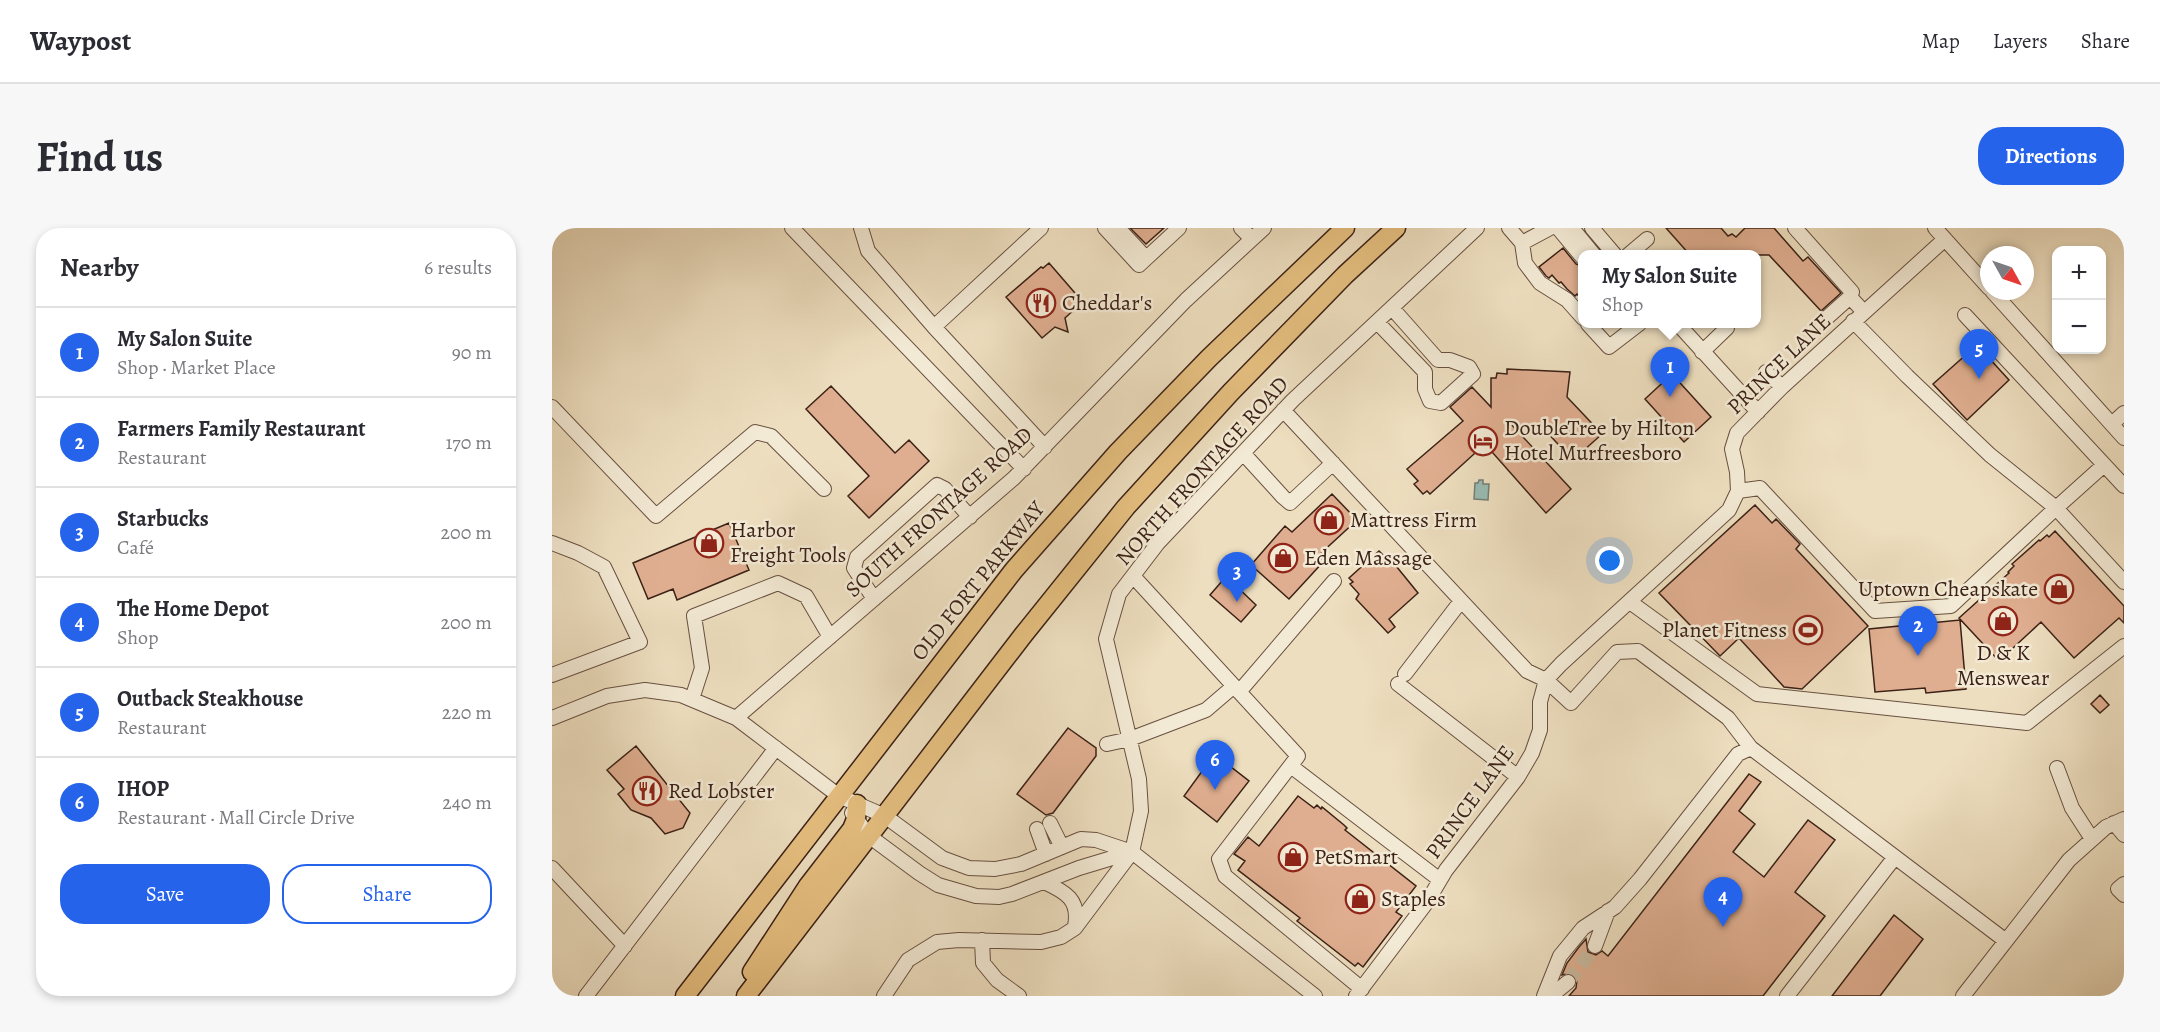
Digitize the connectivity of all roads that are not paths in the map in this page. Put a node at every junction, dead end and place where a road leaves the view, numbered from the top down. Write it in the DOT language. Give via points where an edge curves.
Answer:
graph roads {
  1 [pos="792,228"];
  2 [pos="861,228"];
  3 [pos="1041,228"];
  4 [pos="1105,228"];
  5 [pos="1118,228"];
  6 [pos="1179,228"];
  7 [pos="1241,228"];
  8 [pos="1264,228"];
  9 [pos="1345,228"];
  10 [pos="1395,228"];
  11 [pos="1478,228"];
  12 [pos="1509,228"];
  13 [pos="1550,228"];
  14 [pos="1558,228"];
  15 [pos="1565,228"];
  16 [pos="1572,228"];
  17 [pos="1592,228"];
  18 [pos="1795,228"];
  19 [pos="1935,228"];
  20 [pos="1647,238"];
  21 [pos="1252,239"];
  22 [pos="1945,239"];
  23 [pos="1522,243"];
  24 [pos="1583,250"];
  25 [pos="1590,250"];
  26 [pos="1611,250"];
  27 [pos="1634,250"];
  28 [pos="1578,252"];
  29 [pos="1146,258"];
  30 [pos="1980,278"];
  31 [pos="1850,297"];
  32 [pos="2000,300"];
  33 [pos="1392,308"];
  34 [pos="1578,312"];
  35 [pos="1965,315"];
  36 [pos="1858,317"];
  37 [pos="1377,322"];
  38 [pos="1822,322"];
  39 [pos="934,327"];
  40 [pos="1592,328"];
  41 [pos="1634,328"];
  42 [pos="1681,328"];
  43 [pos="1727,328"];
  44 [pos="1702,352"];
  45 [pos="1766,372"];
  46 [pos="1782,387"];
  47 [pos="552,406"];
  48 [pos="1283,410"];
  49 [pos="1758,412"];
  50 [pos="2124,413"];
  51 [pos="2112,424"];
  52 [pos="2124,438"];
  53 [pos="1045,447"];
  54 [pos="1243,453"];
  55 [pos="1333,463"];
  56 [pos="2104,465"];
  57 [pos="1024,469"];
  58 [pos="2124,486"];
  59 [pos="824,489"];
  60 [pos="1738,491"];
  61 [pos="2056,508"];
  62 [pos="970,517"];
  63 [pos="552,543"];
  64 [pos="1133,576"];
  65 [pos="1334,581"];
  66 [pos="2124,582"];
  67 [pos="874,599"];
  68 [pos="1461,601"];
  69 [pos="1630,602"];
  70 [pos="830,637"];
  71 [pos="2124,646"];
  72 [pos="552,675"];
  73 [pos="1546,680"];
  74 [pos="1237,689"];
  75 [pos="692,699"];
  76 [pos="552,718"];
  77 [pos="736,718"];
  78 [pos="1130,739"];
  79 [pos="1107,744"];
  80 [pos="776,748"];
  81 [pos="1751,748"];
  82 [pos="1292,766"];
  83 [pos="2057,768"];
  84 [pos="1518,777"];
  85 [pos="839,796"];
  86 [pos="857,812"];
  87 [pos="885,816"];
  88 [pos="2119,821"];
  89 [pos="2124,835"];
  90 [pos="869,836"];
  91 [pos="2092,839"];
  92 [pos="1062,847"];
  93 [pos="1131,852"];
  94 [pos="1046,854"];
  95 [pos="1895,857"];
  96 [pos="552,868"];
  97 [pos="1440,880"];
  98 [pos="1044,882"];
  99 [pos="2124,884"];
  100 [pos="2124,896"];
  101 [pos="1608,911"];
  102 [pos="1074,928"];
  103 [pos="982,940"];
  104 [pos="2006,941"];
  105 [pos="624,946"];
  106 [pos="1595,946"];
  107 [pos="1568,982"];
  108 [pos="1359,992"];
  109 [pos="586,996"];
  110 [pos="685,996"];
  111 [pos="737,996"];
  112 [pos="746,996"];
  113 [pos="884,996"];
  114 [pos="1019,996"];
  115 [pos="1316,996"];
  116 [pos="1544,996"];
  117 [pos="1551,996"];
  118 [pos="1787,996"];
  119 [pos="1963,996"];
  1 -- 57 [label="street"];
  2 -- 39 [label="street" via="868,251"];
  3 -- 39 [label="street"];
  4 -- 29 [label="street" via="1140,265"];
  5 -- 29 [label="street"];
  6 -- 29 [label="street"];
  7 -- 21 [label="street"];
  8 -- 21 [label="street, SOUTH FRONTAGE ROAD"];
  9 -- 85 [label="main road, OLD FORT PARKWAY" via="1118,452 1014,570"];
  10 -- 87 [label="main road" via="1231,392 1126,507"];
  11 -- 33 [label="street, NORTH FRONTAGE ROAD"];
  12 -- 23 [label="street"];
  13 -- 23 [label="street"];
  14 -- 28 [label="street"];
  15 -- 24 [label="street"];
  16 -- 25 [label="street"];
  17 -- 26 [label="street"];
  18 -- 31 [label="street" via="1852,292"];
  19 -- 22 [label="street"];
  20 -- 27 [label="street"];
  21 -- 53 [label="street, SOUTH FRONTAGE ROAD" via="1186,300"];
  22 -- 30 [label="street"];
  22 -- 36 [label="street, PRINCE LANE"];
  23 -- 34 [label="street" via="1525,262 1540,283 1567,300"];
  31 -- 36 [label="street"];
  31 -- 38 [label="street"];
  32 -- 51 [label="street"];
  33 -- 37 [label="street, NORTH FRONTAGE ROAD"];
  33 -- 37 [label="street" via="1438,360 1469,367 1473,374 1440,403 1430,401 1425,372"];
  35 -- 56 [label="street"];
  36 -- 46 [label="street, PRINCE LANE"];
  36 -- 61 [label="street" via="1907,376 1990,456"];
  37 -- 48 [label="street, NORTH FRONTAGE ROAD"];
  39 -- 53 [label="street"];
  40 -- 41 [label="street" via="1609,347"];
  42 -- 44 [label="street"];
  43 -- 44 [label="street"];
  44 -- 49 [label="street"];
  45 -- 46 [label="street"];
  46 -- 49 [label="street, PRINCE LANE"];
  47 -- 59 [label="street" via="656,516 755,432 771,436"];
  48 -- 54 [label="street, NORTH FRONTAGE ROAD"];
  48 -- 55 [label="street"];
  49 -- 60 [label="street, PRINCE LANE" via="1737,433 1732,449"];
  50 -- 51 [label="street"];
  51 -- 52 [label="street"];
  53 -- 57 [label="street, SOUTH FRONTAGE ROAD"];
  54 -- 55 [label="street" via="1290,503"];
  54 -- 64 [label="street, NORTH FRONTAGE ROAD" via="1158,543"];
  55 -- 68 [label="street"];
  56 -- 58 [label="street"];
  56 -- 61 [label="street"];
  57 -- 62 [label="street, SOUTH FRONTAGE ROAD"];
  60 -- 61 [label="street" via="1760,488 1875,611 1951,606"];
  60 -- 69 [label="street" via="1729,510"];
  61 -- 66 [label="street"];
  62 -- 67 [label="street, SOUTH FRONTAGE ROAD"];
  62 -- 67 [label="street" via="937,485 858,556 854,568"];
  63 -- 72 [label="street" via="604,567 640,642"];
  64 -- 74 [label="street"];
  64 -- 78 [label="street, NORTH FRONTAGE ROAD" via="1119,594 1106,639"];
  65 -- 74 [label="street"];
  67 -- 70 [label="street, SOUTH FRONTAGE ROAD"];
  68 -- 73 [label="street" via="1527,671"];
  68 -- 84 [label="street" via="1402,679"];
  69 -- 71 [label="street" via="1757,694 2027,723"];
  69 -- 73 [label="street"];
  70 -- 75 [label="street" via="806,596 778,583 694,616 702,668"];
  70 -- 77 [label="street, SOUTH FRONTAGE ROAD"];
  73 -- 81 [label="street" via="1571,703 1617,652 1638,651 1728,718"];
  73 -- 84 [label="street, PRINCE LANE" via="1540,702 1540,730"];
  74 -- 78 [label="street" via="1206,710"];
  74 -- 82 [label="street" via="1298,756"];
  75 -- 76 [label="street" via="645,690 607,696"];
  75 -- 77 [label="street"];
  77 -- 80 [label="street"];
  78 -- 79 [label="street"];
  78 -- 93 [label="street, NORTH FRONTAGE ROAD" via="1141,811"];
  80 -- 85 [label="street"];
  80 -- 105 [label="street"];
  81 -- 95 [label="street"];
  81 -- 101 [label="street" via="1738,754 1640,879"];
  82 -- 97 [label="street"];
  82 -- 108 [label="street" via="1219,859 1225,876"];
  83 -- 91 [label="street" via="2072,808"];
  84 -- 97 [label="street, PRINCE LANE"];
  85 -- 86 [label="street"];
  85 -- 110 [label="main road, OLD FORT PARKWAY"];
  86 -- 87 [label="street"];
  86 -- 90 [label="street"];
  86 -- 111 [label="main road" via="852,829 795,905"];
  87 -- 90 [label="main road"];
  87 -- 94 [label="street" via="942,858 969,868 1007,867"];
  88 -- 89 [label="street"];
  88 -- 91 [label="street"];
  90 -- 98 [label="street" via="938,885 976,896 999,897"];
  90 -- 112 [label="main road"];
  91 -- 104 [label="street" via="2069,860"];
  92 -- 93 [label="street" via="1088,838"];
  92 -- 94 [label="street"];
  92 -- 94 [label="street" via="1043,826"];
  93 -- 98 [label="street"];
  93 -- 102 [label="street, NORTH FRONTAGE ROAD"];
  93 -- 115 [label="street"];
  95 -- 104 [label="street"];
  95 -- 118 [label="street"];
  96 -- 105 [label="street"];
  97 -- 108 [label="street, PRINCE LANE"];
  98 -- 102 [label="street" via="1072,900 1077,914"];
  99 -- 100 [label="street" via="2118,889"];
  101 -- 106 [label="street"];
  101 -- 116 [label="street" via="1583,928 1560,956"];
  102 -- 103 [label="street, NORTH FRONTAGE ROAD" via="1061,937 1041,942"];
  103 -- 113 [label="street, NORTH FRONTAGE ROAD" via="937,942 920,951 908,960"];
  103 -- 114 [label="street" via="983,963 997,980"];
  104 -- 119 [label="street"];
  105 -- 109 [label="street"];
  107 -- 117 [label="street"];
}
